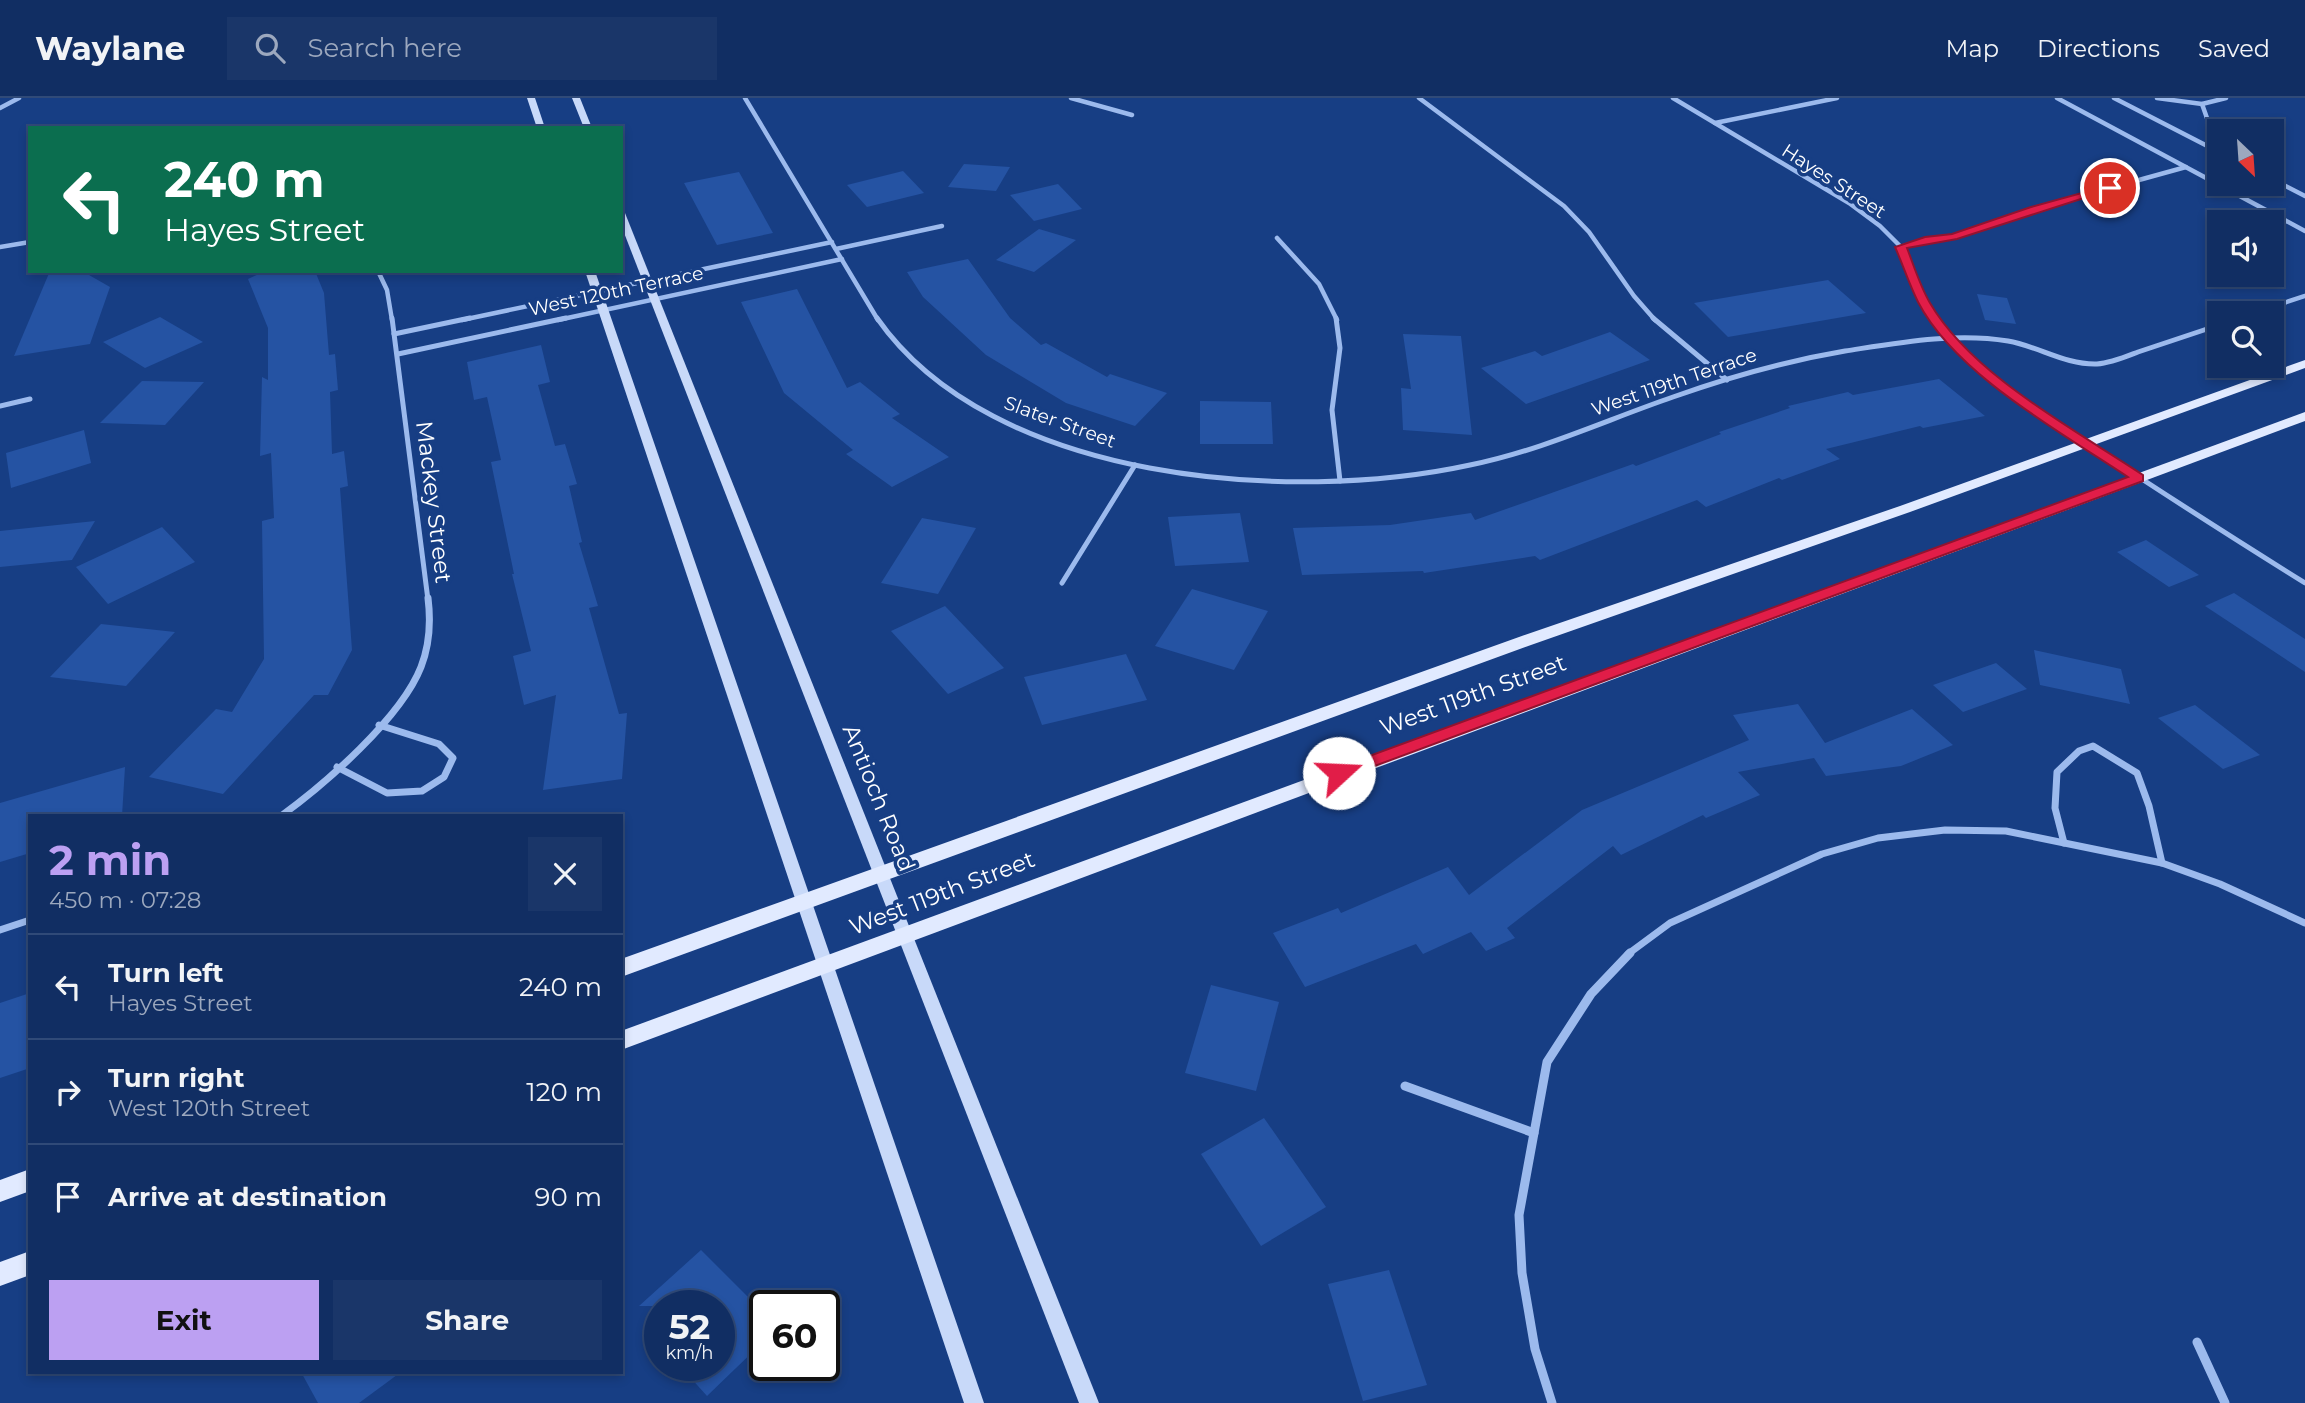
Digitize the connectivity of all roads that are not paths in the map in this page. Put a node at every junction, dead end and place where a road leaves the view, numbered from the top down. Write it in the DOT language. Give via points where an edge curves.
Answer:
graph roads {
  1 [pos="19,98"];
  2 [pos="531,98"];
  3 [pos="576,98"];
  4 [pos="745,98"];
  5 [pos="1071,98"];
  6 [pos="1419,98"];
  7 [pos="1673,98"];
  8 [pos="1796,98"];
  9 [pos="1838,98"];
  10 [pos="2057,98"];
  11 [pos="2114,98"];
  12 [pos="2157,98"];
  13 [pos="2226,98"];
  14 [pos="1807,104"];
  15 [pos="2202,104"];
  16 [pos="0,108"];
  17 [pos="1132,115"];
  18 [pos="2207,119"];
  19 [pos="1714,123"];
  20 [pos="540,126"];
  21 [pos="587,126"];
  22 [pos="2207,146"];
  23 [pos="2186,167"];
  24 [pos="2284,185"];
  25 [pos="2305,196"];
  26 [pos="623,218"];
  27 [pos="942,226"];
  28 [pos="2305,231"];
  29 [pos="1277,238"];
  30 [pos="28,242"];
  31 [pos="832,242"];
  32 [pos="0,247"];
  33 [pos="1901,247"];
  34 [pos="836,249"];
  35 [pos="842,259"];
  36 [pos="379,273"];
  37 [pos="591,273"];
  38 [pos="648,281"];
  39 [pos="597,291"];
  40 [pos="2305,296"];
  41 [pos="655,299"];
  42 [pos="2284,303"];
  43 [pos="604,310"];
  44 [pos="2207,329"];
  45 [pos="394,334"];
  46 [pos="1951,340"];
  47 [pos="398,354"];
  48 [pos="2305,365"];
  49 [pos="1727,380"];
  50 [pos="30,399"];
  51 [pos="0,406"];
  52 [pos="2305,416"];
  53 [pos="2087,444"];
  54 [pos="1135,465"];
  55 [pos="2138,478"];
  56 [pos="1340,481"];
  57 [pos="1062,583"];
  58 [pos="2305,583"];
  59 [pos="379,725"];
  60 [pos="337,767"];
  61 [pos="284,814"];
  62 [pos="2064,842"];
  63 [pos="2162,863"];
  64 [pos="883,873"];
  65 [pos="806,902"];
  66 [pos="28,921"];
  67 [pos="2305,923"];
  68 [pos="0,930"];
  69 [pos="906,934"];
  70 [pos="827,964"];
  71 [pos="623,967"];
  72 [pos="623,1040"];
  73 [pos="1405,1086"];
  74 [pos="1534,1133"];
  75 [pos="28,1181"];
  76 [pos="0,1191"];
  77 [pos="28,1264"];
  78 [pos="0,1274"];
  79 [pos="2197,1342"];
  80 [pos="974,1403"];
  81 [pos="1089,1403"];
  82 [pos="1552,1403"];
  83 [pos="2225,1403"];
  1 -- 16 [label="street"];
  2 -- 20 [label="main road"];
  3 -- 21 [label="main road"];
  4 -- 31 [label="street, Slater Street"];
  5 -- 17 [label="street"];
  6 -- 49 [label="street" via="1564,206 1656,321"];
  7 -- 19 [label="street, Hayes Street"];
  8 -- 14 [label="street"];
  9 -- 14 [label="street"];
  10 -- 23 [label="street"];
  11 -- 22 [label="street"];
  12 -- 15 [label="street"];
  13 -- 15 [label="street"];
  14 -- 19 [label="street"];
  15 -- 18 [label="street"];
  19 -- 33 [label="street, Hayes Street" via="1849,203"];
  23 -- 28 [label="street"];
  23 -- 33 [label="street" via="2034,209 1953,237"];
  24 -- 25 [label="street"];
  26 -- 38 [label="main road, Antioch Road"];
  27 -- 34 [label="street"];
  29 -- 56 [label="street" via="1317,279 1339,324 1332,412"];
  30 -- 32 [label="street"];
  31 -- 34 [label="street, Slater Street"];
  31 -- 38 [label="street, West 120th Terrace"];
  33 -- 46 [label="street, Hayes Street" via="1924,303"];
  34 -- 35 [label="street, Slater Street"];
  35 -- 41 [label="street, West 120th Terrace"];
  35 -- 54 [label="street, Slater Street" via="888,333 926,374 950,391 1034,435"];
  36 -- 45 [label="street, Mackey Street" via="387,290"];
  37 -- 39 [label="main road"];
  38 -- 39 [label="street, West 120th Terrace"];
  38 -- 41 [label="main road, Antioch Road"];
  39 -- 43 [label="main road"];
  39 -- 45 [label="street, West 120th Terrace"];
  40 -- 42 [label="street"];
  41 -- 43 [label="street, West 120th Terrace"];
  41 -- 64 [label="main road, Antioch Road"];
  43 -- 47 [label="street, West 120th Terrace"];
  43 -- 65 [label="main road"];
  44 -- 46 [label="street, West 119th Terrace" via="2102,364 2067,362 2034,346 2002,340"];
  45 -- 47 [label="street, Mackey Street"];
  46 -- 49 [label="street, West 119th Terrace" via="1794,361"];
  46 -- 53 [label="street, Hayes Street" via="2000,385"];
  47 -- 59 [label="street, Mackey Street" via="431,621 416,678"];
  48 -- 53 [label="main road, West 119th Street"];
  49 -- 56 [label="street, West 119th Terrace" via="1470,466 1416,476"];
  50 -- 51 [label="street"];
  52 -- 55 [label="main road, West 119th Street"];
  53 -- 55 [label="street, Hayes Street"];
  53 -- 64 [label="main road, West 119th Street"];
  54 -- 56 [label="street, West 119th Terrace" via="1281,484"];
  54 -- 57 [label="street, Slater Street"];
  55 -- 58 [label="street, Hayes Street"];
  55 -- 69 [label="main road, West 119th Street"];
  59 -- 60 [label="street"];
  59 -- 60 [label="street" via="439,744 453,758 444,777 422,791 387,793"];
  60 -- 61 [label="street"];
  62 -- 63 [label="street"];
  62 -- 63 [label="street" via="2056,824 2057,772 2079,751 2093,746 2137,773"];
  62 -- 74 [label="street" via="2006,831 1945,830 1878,838 1822,855 1670,923 1633,949 1591,994 1547,1062"];
  63 -- 67 [label="street"];
  64 -- 65 [label="main road, West 119th Street"];
  64 -- 69 [label="main road, Antioch Road"];
  65 -- 70 [label="main road"];
  65 -- 71 [label="main road, West 119th Street"];
  66 -- 68 [label="street"];
  69 -- 70 [label="main road, West 119th Street"];
  69 -- 81 [label="main road, Antioch Road"];
  70 -- 72 [label="main road, West 119th Street"];
  70 -- 80 [label="main road"];
  73 -- 74 [label="street"];
  74 -- 82 [label="street" via="1519,1215 1522,1273 1535,1349"];
  75 -- 76 [label="main road"];
  77 -- 78 [label="main road"];
  79 -- 83 [label="street"];
}
